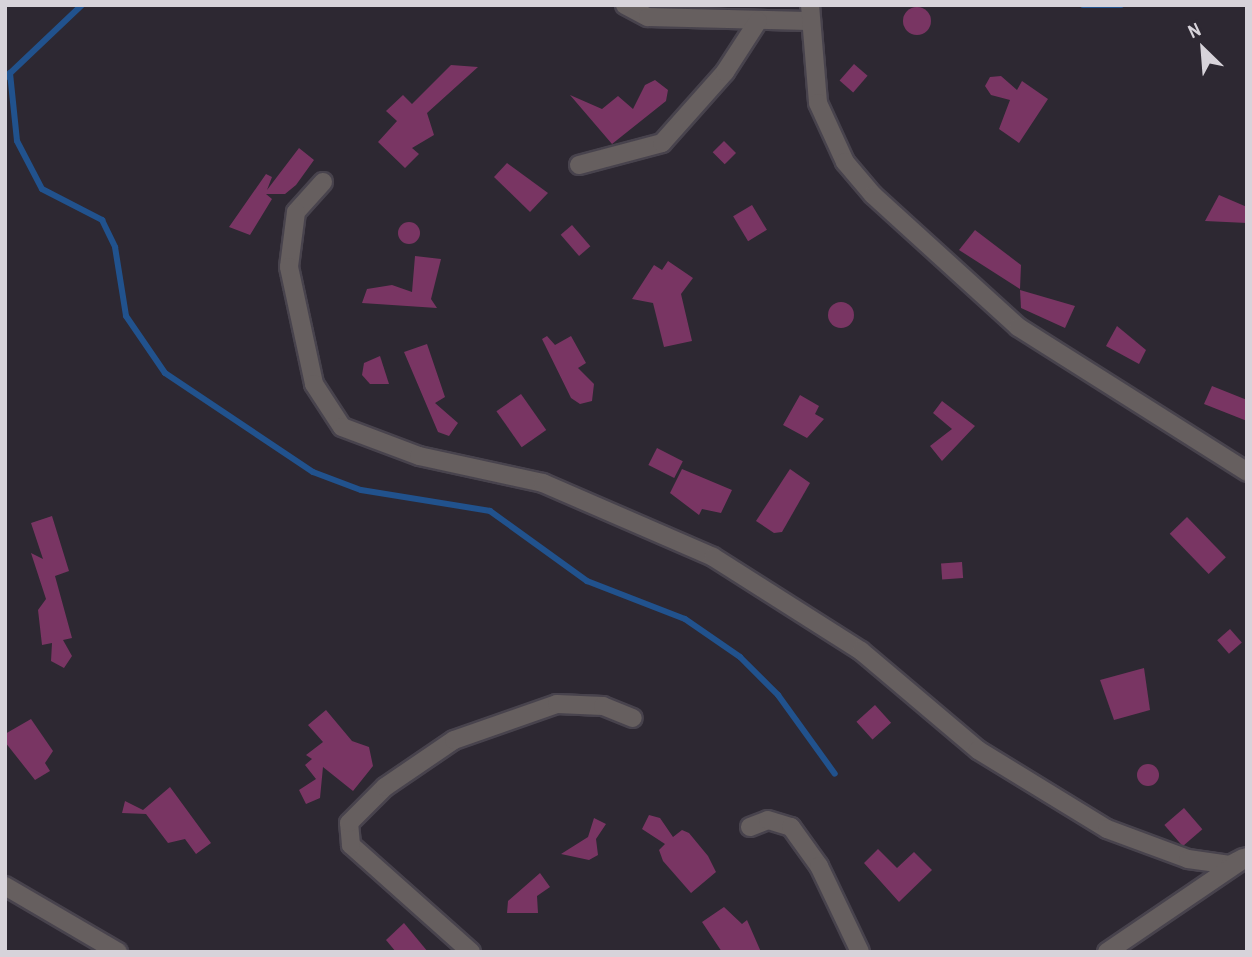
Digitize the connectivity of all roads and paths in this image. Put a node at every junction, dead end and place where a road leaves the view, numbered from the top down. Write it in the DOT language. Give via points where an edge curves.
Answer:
graph roads {
  1 [pos="625,5"];
  2 [pos="809,13"];
  3 [pos="758,21"];
  4 [pos="579,165"];
  5 [pos="323,182"];
  6 [pos="1247,472"];
  7 [pos="633,718"];
  8 [pos="750,827"];
  9 [pos="1247,857"];
  10 [pos="5,886"];
  11 [pos="118,952"];
  12 [pos="471,952"];
  13 [pos="860,952"];
  14 [pos="1107,952"];
  1 -- 3 [label="street" via="648,17"];
  2 -- 3 [label="street"];
  2 -- 6 [label="street" via="818,103 845,162 873,195 1018,327"];
  3 -- 4 [label="street" via="726,72 662,143"];
  5 -- 9 [label="street" via="296,212 289,267 314,384 342,427 419,456 543,483 713,557 861,651 978,750 1107,830 1188,859 1230,865"];
  7 -- 12 [label="street" via="603,706 566,703 488,728 418,761 349,823 351,845"];
  8 -- 13 [label="street" via="768,820 791,827 819,866"];
  9 -- 14 [label="street"];
  10 -- 11 [label="street"];
}
